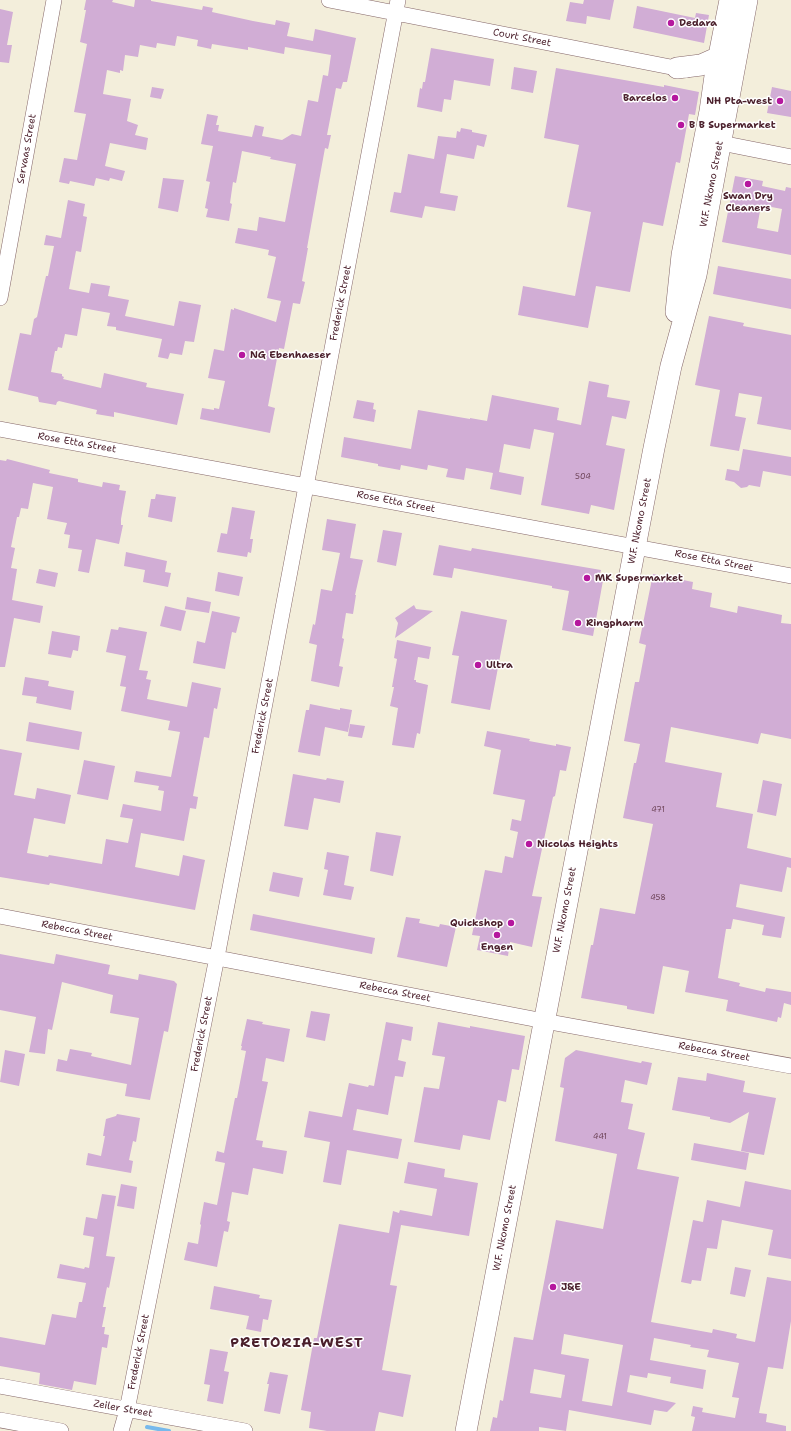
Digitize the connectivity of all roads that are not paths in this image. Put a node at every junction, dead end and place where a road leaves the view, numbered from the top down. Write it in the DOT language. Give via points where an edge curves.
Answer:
graph roads {
  1 [pos="54,0"];
  2 [pos="330,0"];
  3 [pos="730,0"];
  4 [pos="747,0"];
  5 [pos="397,6"];
  6 [pos="717,66"];
  7 [pos="677,68"];
  8 [pos="712,141"];
  9 [pos="791,157"];
  10 [pos="0,298"];
  11 [pos="0,429"];
  12 [pos="306,485"];
  13 [pos="635,546"];
  14 [pos="791,576"];
  15 [pos="0,916"];
  16 [pos="217,957"];
  17 [pos="544,1021"];
  18 [pos="791,1066"];
  19 [pos="0,1386"];
  20 [pos="127,1410"];
  21 [pos="0,1420"];
  22 [pos="61,1431"];
  23 [pos="122,1431"];
  24 [pos="246,1431"];
  25 [pos="466,1431"];
  1 -- 10 [label="street, Servaas Street"];
  2 -- 5 [label="street, Court Street"];
  3 -- 6 [label="main road, W.F. Nkomo Street"];
  4 -- 8 [label="main road, W.F. Nkomo Street"];
  5 -- 7 [label="street, Court Street"];
  5 -- 12 [label="street, Frederick Street"];
  6 -- 7 [label="main road"];
  6 -- 8 [label="main road, W.F. Nkomo Street"];
  8 -- 9 [label="street"];
  8 -- 13 [label="main road, W.F. Nkomo Street" via="682,255 671,366"];
  11 -- 12 [label="street, Rose Etta Street"];
  12 -- 13 [label="street, Rose Etta Street"];
  12 -- 16 [label="street, Frederick Street"];
  13 -- 14 [label="street, Rose Etta Street"];
  13 -- 17 [label="main road, W.F. Nkomo Street"];
  15 -- 16 [label="street, Rebecca Street"];
  16 -- 17 [label="street, Rebecca Street"];
  16 -- 20 [label="street, Frederick Street"];
  17 -- 18 [label="street, Rebecca Street"];
  17 -- 25 [label="main road, W.F. Nkomo Street"];
  19 -- 20 [label="street, Zeiler Street"];
  20 -- 23 [label="street, Frederick Street"];
  20 -- 24 [label="street, Zeiler Street"];
  21 -- 22 [label="street"];
}
